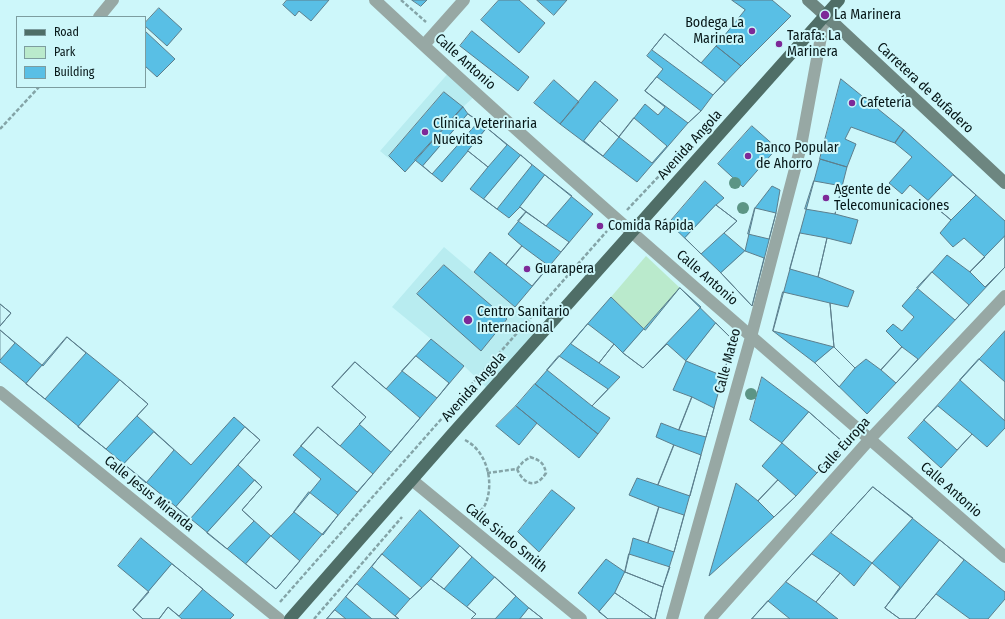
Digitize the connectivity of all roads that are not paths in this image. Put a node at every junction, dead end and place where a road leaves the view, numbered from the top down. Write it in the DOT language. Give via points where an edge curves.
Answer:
graph roads {
  1 [pos="113,0"];
  2 [pos="375,0"];
  3 [pos="464,0"];
  4 [pos="808,0"];
  5 [pos="839,0"];
  6 [pos="825,14"];
  7 [pos="100,16"];
  8 [pos="424,45"];
  9 [pos="1005,183"];
  10 [pos="632,233"];
  11 [pos="1005,296"];
  12 [pos="751,337"];
  13 [pos="0,392"];
  14 [pos="870,439"];
  15 [pos="412,480"];
  16 [pos="1005,557"];
  17 [pos="275,616"];
  18 [pos="290,619"];
  19 [pos="581,619"];
  20 [pos="672,619"];
  21 [pos="710,619"];
  1 -- 7 [label="street"];
  2 -- 8 [label="street, Calle Antonio"];
  3 -- 8 [label="street"];
  4 -- 6 [label="main road, Carretera de Bufadero"];
  5 -- 6 [label="main road, Avenida Angola"];
  6 -- 9 [label="main road, Carretera de Bufadero"];
  6 -- 10 [label="main road, Avenida Angola"];
  6 -- 12 [label="street, Calle Mateo" via="801,146"];
  8 -- 10 [label="street, Calle Antonio"];
  10 -- 12 [label="street, Calle Antonio"];
  10 -- 15 [label="main road, Avenida Angola"];
  11 -- 14 [label="street, Calle Europa"];
  12 -- 14 [label="street, Calle Antonio"];
  12 -- 20 [label="street, Calle Mateo"];
  13 -- 17 [label="street, Calle Jesus Miranda"];
  14 -- 16 [label="street, Calle Antonio"];
  14 -- 21 [label="street, Calle Europa"];
  15 -- 18 [label="main road, Avenida Angola"];
  15 -- 19 [label="street, Calle Sindo Smith"];
}
